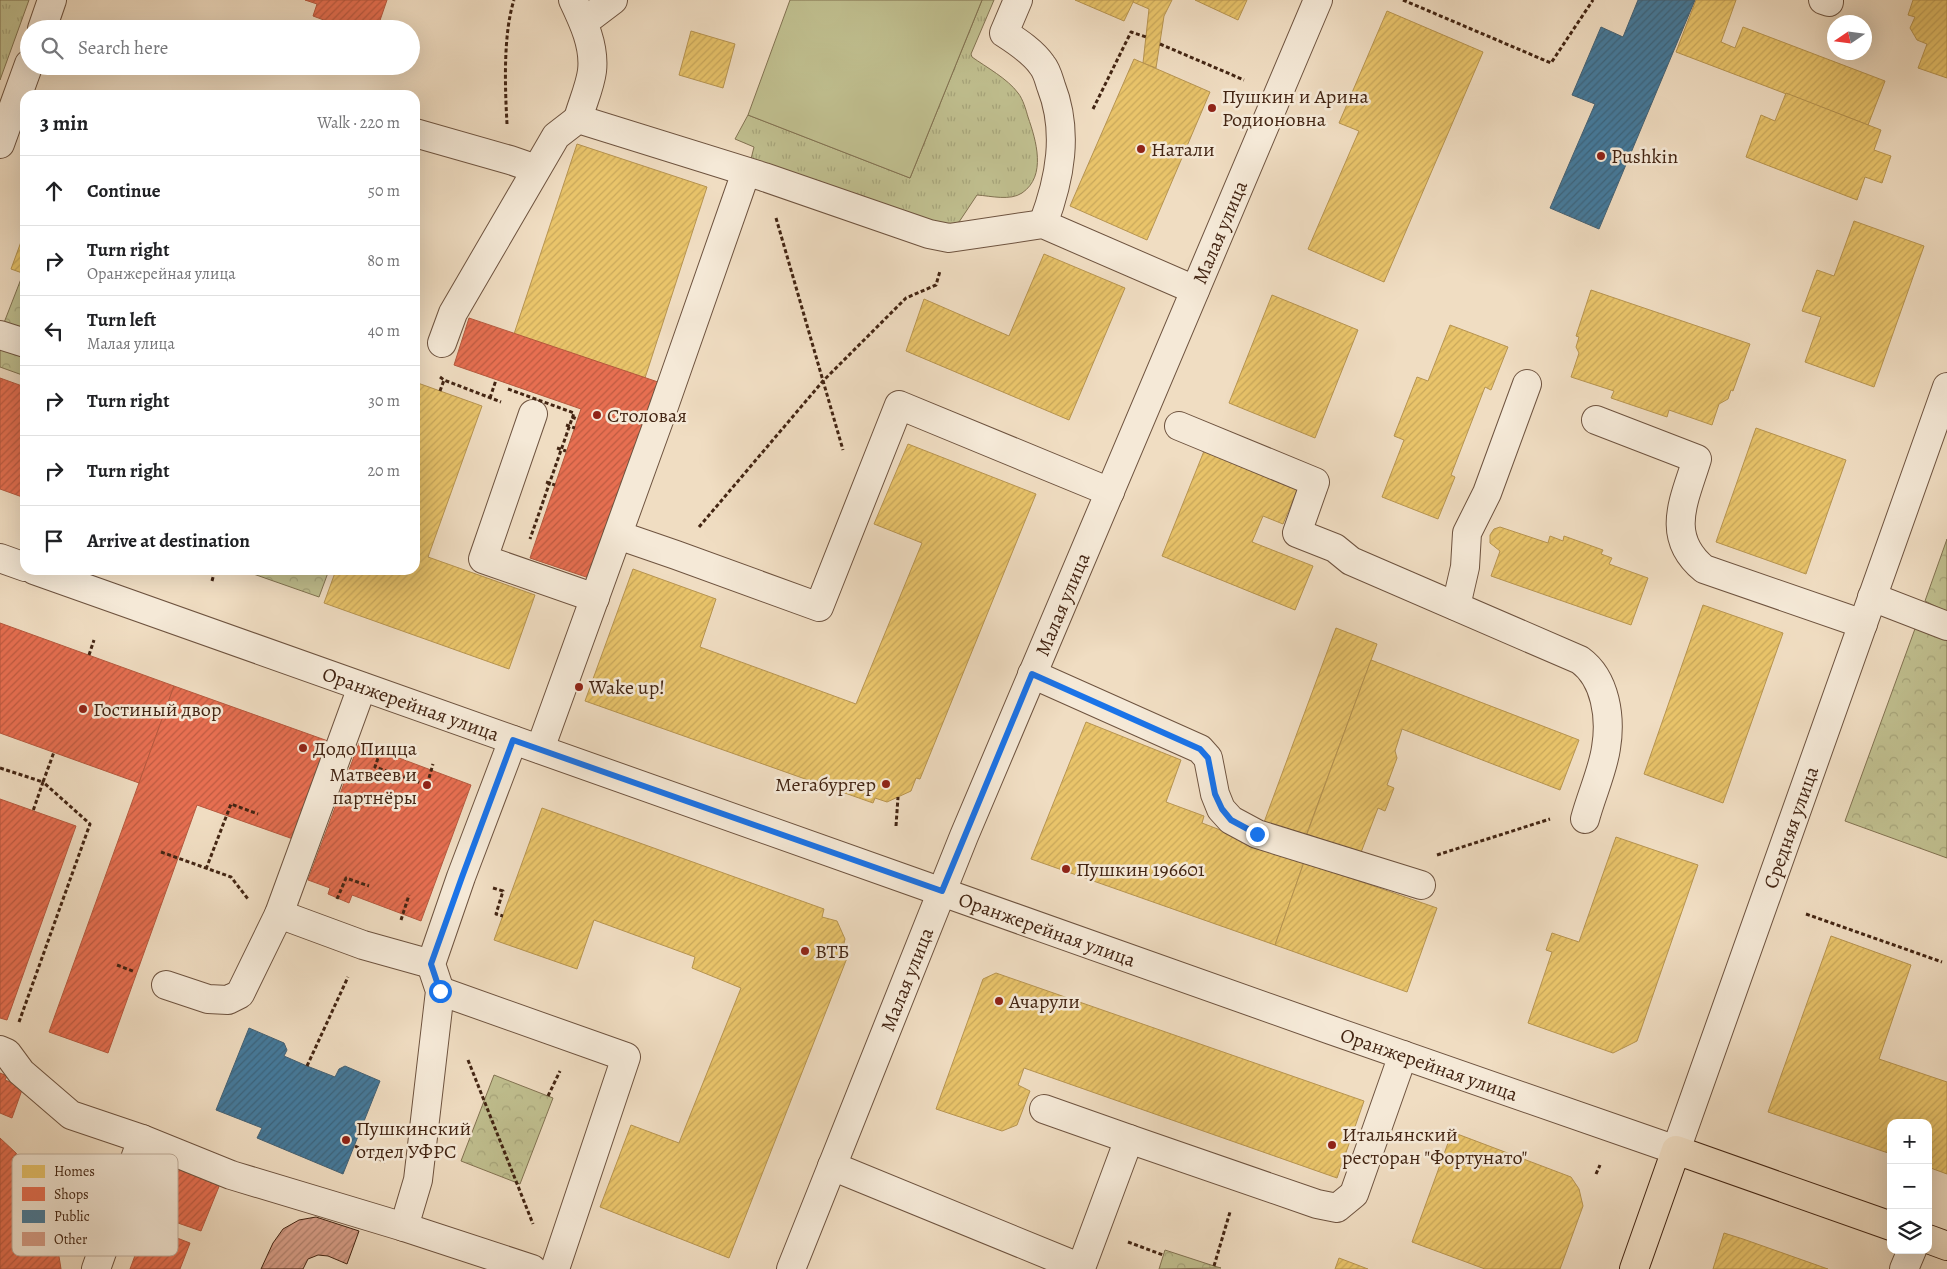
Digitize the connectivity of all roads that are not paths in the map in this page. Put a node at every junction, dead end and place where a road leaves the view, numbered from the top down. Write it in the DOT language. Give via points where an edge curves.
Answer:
graph roads {
  1 [pos="52,0"];
  2 [pos="613,0"];
  3 [pos="1018,0"];
  4 [pos="1318,0"];
  5 [pos="1823,0"];
  6 [pos="1829,0"];
  7 [pos="579,11"];
  8 [pos="45,20"];
  9 [pos="25,75"];
  10 [pos="578,119"];
  11 [pos="420,134"];
  12 [pos="0,144"];
  13 [pos="536,169"];
  14 [pos="755,174"];
  15 [pos="1043,224"];
  16 [pos="1195,290"];
  17 [pos="0,335"];
  18 [pos="20,341"];
  19 [pos="442,343"];
  20 [pos="1527,384"];
  21 [pos="1947,387"];
  22 [pos="533,414"];
  23 [pos="1596,420"];
  24 [pos="1179,426"];
  25 [pos="1110,492"];
  26 [pos="618,535"];
  27 [pos="0,558"];
  28 [pos="20,565"];
  29 [pos="48,575"];
  30 [pos="1872,597"];
  31 [pos="595,598"];
  32 [pos="1456,606"];
  33 [pos="1863,624"];
  34 [pos="1947,626"];
  35 [pos="1032,674"];
  36 [pos="362,687"];
  37 [pos="513,740"];
  38 [pos="540,749"];
  39 [pos="1586,813"];
  40 [pos="1420,885"];
  41 [pos="942,891"];
  42 [pos="275,922"];
  43 [pos="431,964"];
  44 [pos="166,985"];
  45 [pos="440,991"];
  46 [pos="4,1052"];
  47 [pos="1403,1055"];
  48 [pos="1044,1109"];
  49 [pos="142,1139"];
  50 [pos="1129,1139"];
  51 [pos="1676,1150"];
  52 [pos="137,1154"];
  53 [pos="832,1166"];
  54 [pos="1887,1225"];
  55 [pos="404,1227"];
  56 [pos="1932,1240"];
  57 [pos="1947,1246"];
  58 [pos="1910,1254"];
  59 [pos="101,1256"];
  60 [pos="1082,1268"];
  61 [pos="96,1269"];
  62 [pos="532,1269"];
  63 [pos="555,1269"];
  64 [pos="791,1269"];
  65 [pos="1634,1269"];
  66 [pos="1904,1269"];
  1 -- 8 [label="street"];
  2 -- 7 [label="street"];
  3 -- 15 [label="street" via="1004,33 1043,66 1061,126 1058,174"];
  4 -- 16 [label="street, Малая улица"];
  5 -- 6 [label="street"];
  7 -- 10 [label="street" via="591,47 592,70"];
  9 -- 12 [label="street"];
  10 -- 13 [label="street" via="556,136"];
  10 -- 14 [label="street"];
  11 -- 13 [label="street"];
  13 -- 19 [label="street" via="453,313"];
  14 -- 15 [label="street" via="929,234 950,238"];
  14 -- 26 [label="street"];
  15 -- 16 [label="street"];
  16 -- 25 [label="street, Малая улица"];
  17 -- 18 [label="street"];
  20 -- 32 [label="street" via="1486,493 1467,533 1465,567"];
  21 -- 30 [label="street, Средняя улица"];
  22 -- 31 [label="street" via="483,559"];
  23 -- 33 [label="street" via="1698,458 1680,517 1686,549 1704,569"];
  24 -- 32 [label="street" via="1315,482 1296,533 1335,548 1350,561"];
  25 -- 26 [label="street" via="899,405 819,607"];
  25 -- 35 [label="street, Малая улица"];
  26 -- 31 [label="street"];
  27 -- 28 [label="street"];
  29 -- 36 [label="street, Оранжерейная улица"];
  30 -- 33 [label="street, Средняя улица"];
  30 -- 34 [label="street"];
  31 -- 38 [label="street"];
  32 -- 39 [label="street" via="1580,660 1591,668 1604,697 1606,749"];
  33 -- 51 [label="street, Средняя улица"];
  35 -- 40 [label="street" via="1200,749 1208,758 1215,794 1231,820 1257,834"];
  35 -- 41 [label="street, Малая улица"];
  36 -- 37 [label="street, Оранжерейная улица"];
  36 -- 42 [label="street"];
  37 -- 38 [label="street, Оранжерейная улица"];
  37 -- 43 [label="street"];
  38 -- 41 [label="street, Оранжерейная улица"];
  41 -- 47 [label="street, Оранжерейная улица"];
  41 -- 53 [label="street, Малая улица"];
  42 -- 43 [label="street"];
  42 -- 44 [label="street" via="240,994 228,1000 208,999"];
  43 -- 45 [label="street"];
  45 -- 55 [label="street" via="418,1180"];
  45 -- 63 [label="street" via="626,1057"];
  46 -- 49 [label="street" via="21,1072 71,1115"];
  47 -- 50 [label="street" via="1354,1194 1337,1208 1317,1204"];
  47 -- 51 [label="street, Оранжерейная улица"];
  48 -- 50 [label="street"];
  49 -- 52 [label="street"];
  49 -- 55 [label="street" via="231,1175"];
  50 -- 60 [label="street"];
  51 -- 54 [label="main road, Оранжерейная улица"];
  51 -- 65 [label="main road, Средняя улица"];
  53 -- 60 [label="street"];
  53 -- 64 [label="street, Малая улица"];
  55 -- 62 [label="street"];
  56 -- 57 [label="main road"];
  58 -- 66 [label="street"];
  59 -- 61 [label="street"];
}
